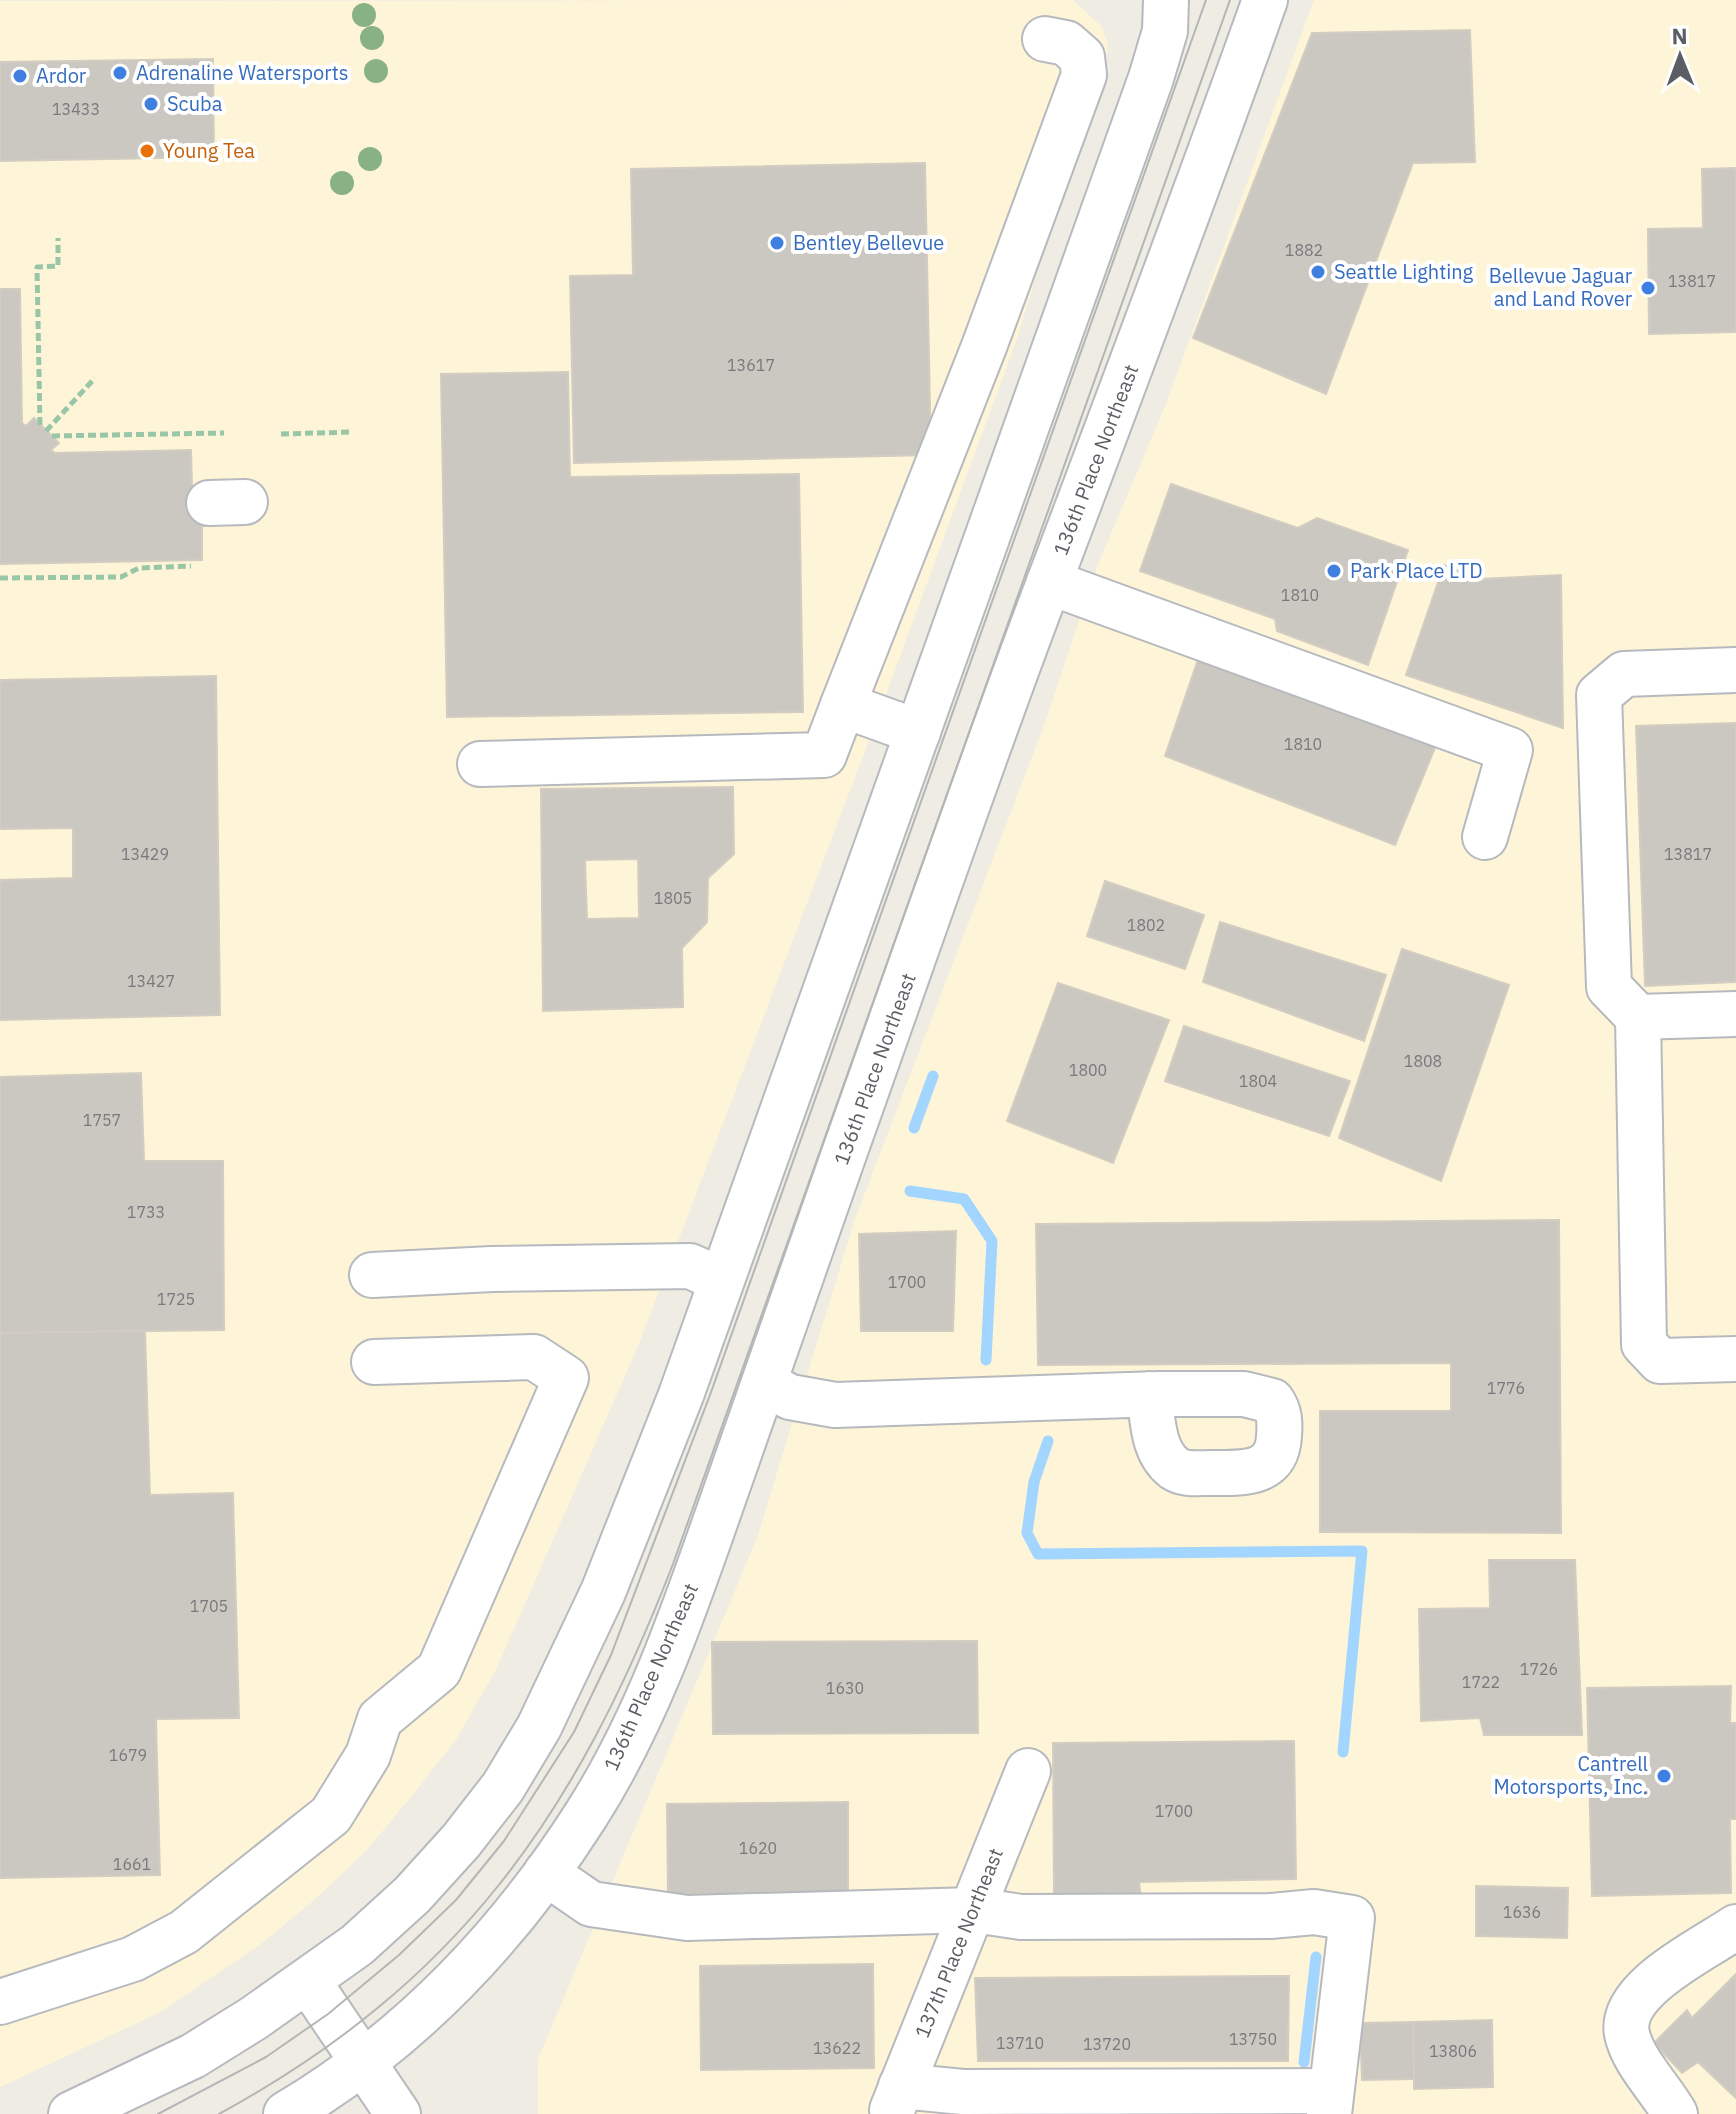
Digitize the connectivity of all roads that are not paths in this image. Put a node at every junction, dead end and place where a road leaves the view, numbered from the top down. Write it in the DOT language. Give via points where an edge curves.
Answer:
graph roads {
  1 [pos="1166,0"];
  2 [pos="1265,0"];
  3 [pos="1045,39"];
  4 [pos="1049,582"];
  5 [pos="1736,670"];
  6 [pos="843,705"];
  7 [pos="918,732"];
  8 [pos="480,764"];
  9 [pos="1485,837"];
  10 [pos="1736,1014"];
  11 [pos="1638,1017"];
  12 [pos="372,1275"];
  13 [pos="721,1280"];
  14 [pos="1736,1359"];
  15 [pos="374,1362"];
  16 [pos="764,1383"];
  17 [pos="1149,1394"];
  18 [pos="1028,1771"];
  19 [pos="546,1873"];
  20 [pos="974,1910"];
  21 [pos="1736,1927"];
  22 [pos="308,1981"];
  23 [pos="0,2002"];
  24 [pos="362,2064"];
  25 [pos="896,2100"];
  26 [pos="1330,2103"];
  27 [pos="71,2114"];
  28 [pos="286,2114"];
  29 [pos="398,2114"];
  30 [pos="1675,2114"];
  1 -- 7 [label="street" via="1165,31 1151,78"];
  2 -- 4 [label="street, 136th Place Northeast"];
  3 -- 6 [label="street" via="1066,43 1082,57 1084,75"];
  4 -- 9 [label="street" via="1510,750"];
  4 -- 16 [label="street, 136th Place Northeast"];
  5 -- 11 [label="street" via="1624,674 1599,695 1609,987"];
  6 -- 7 [label="street"];
  6 -- 8 [label="street" via="824,755"];
  7 -- 13 [label="street"];
  10 -- 11 [label="street"];
  11 -- 14 [label="street" via="1644,1344 1660,1361"];
  12 -- 13 [label="street" via="690,1266"];
  13 -- 22 [label="street" via="603,1592 539,1727 503,1787 451,1852 357,1945"];
  15 -- 23 [label="street" via="534,1357 566,1378 439,1670 380,1719 368,1755 331,1815 184,1932 133,1959"];
  16 -- 17 [label="street" via="790,1397 835,1405"];
  16 -- 19 [label="street, 136th Place Northeast" via="648,1694 588,1812"];
  18 -- 20 [label="street, 137th Place Northeast"];
  19 -- 20 [label="street" via="591,1904 687,1918"];
  19 -- 24 [label="street, 136th Place Northeast" via="516,1914 427,2011"];
  20 -- 25 [label="street, 137th Place Northeast"];
  20 -- 26 [label="street" via="1021,1917 1314,1912 1352,1918"];
  21 -- 30 [label="street" via="1640,1991 1627,2014 1627,2035"];
  22 -- 24 [label="street"];
  22 -- 27 [label="street" via="193,2056"];
  24 -- 28 [label="street, 136th Place Northeast"];
  24 -- 29 [label="street"];
  25 -- 26 [label="street" via="963,2092"];
}
